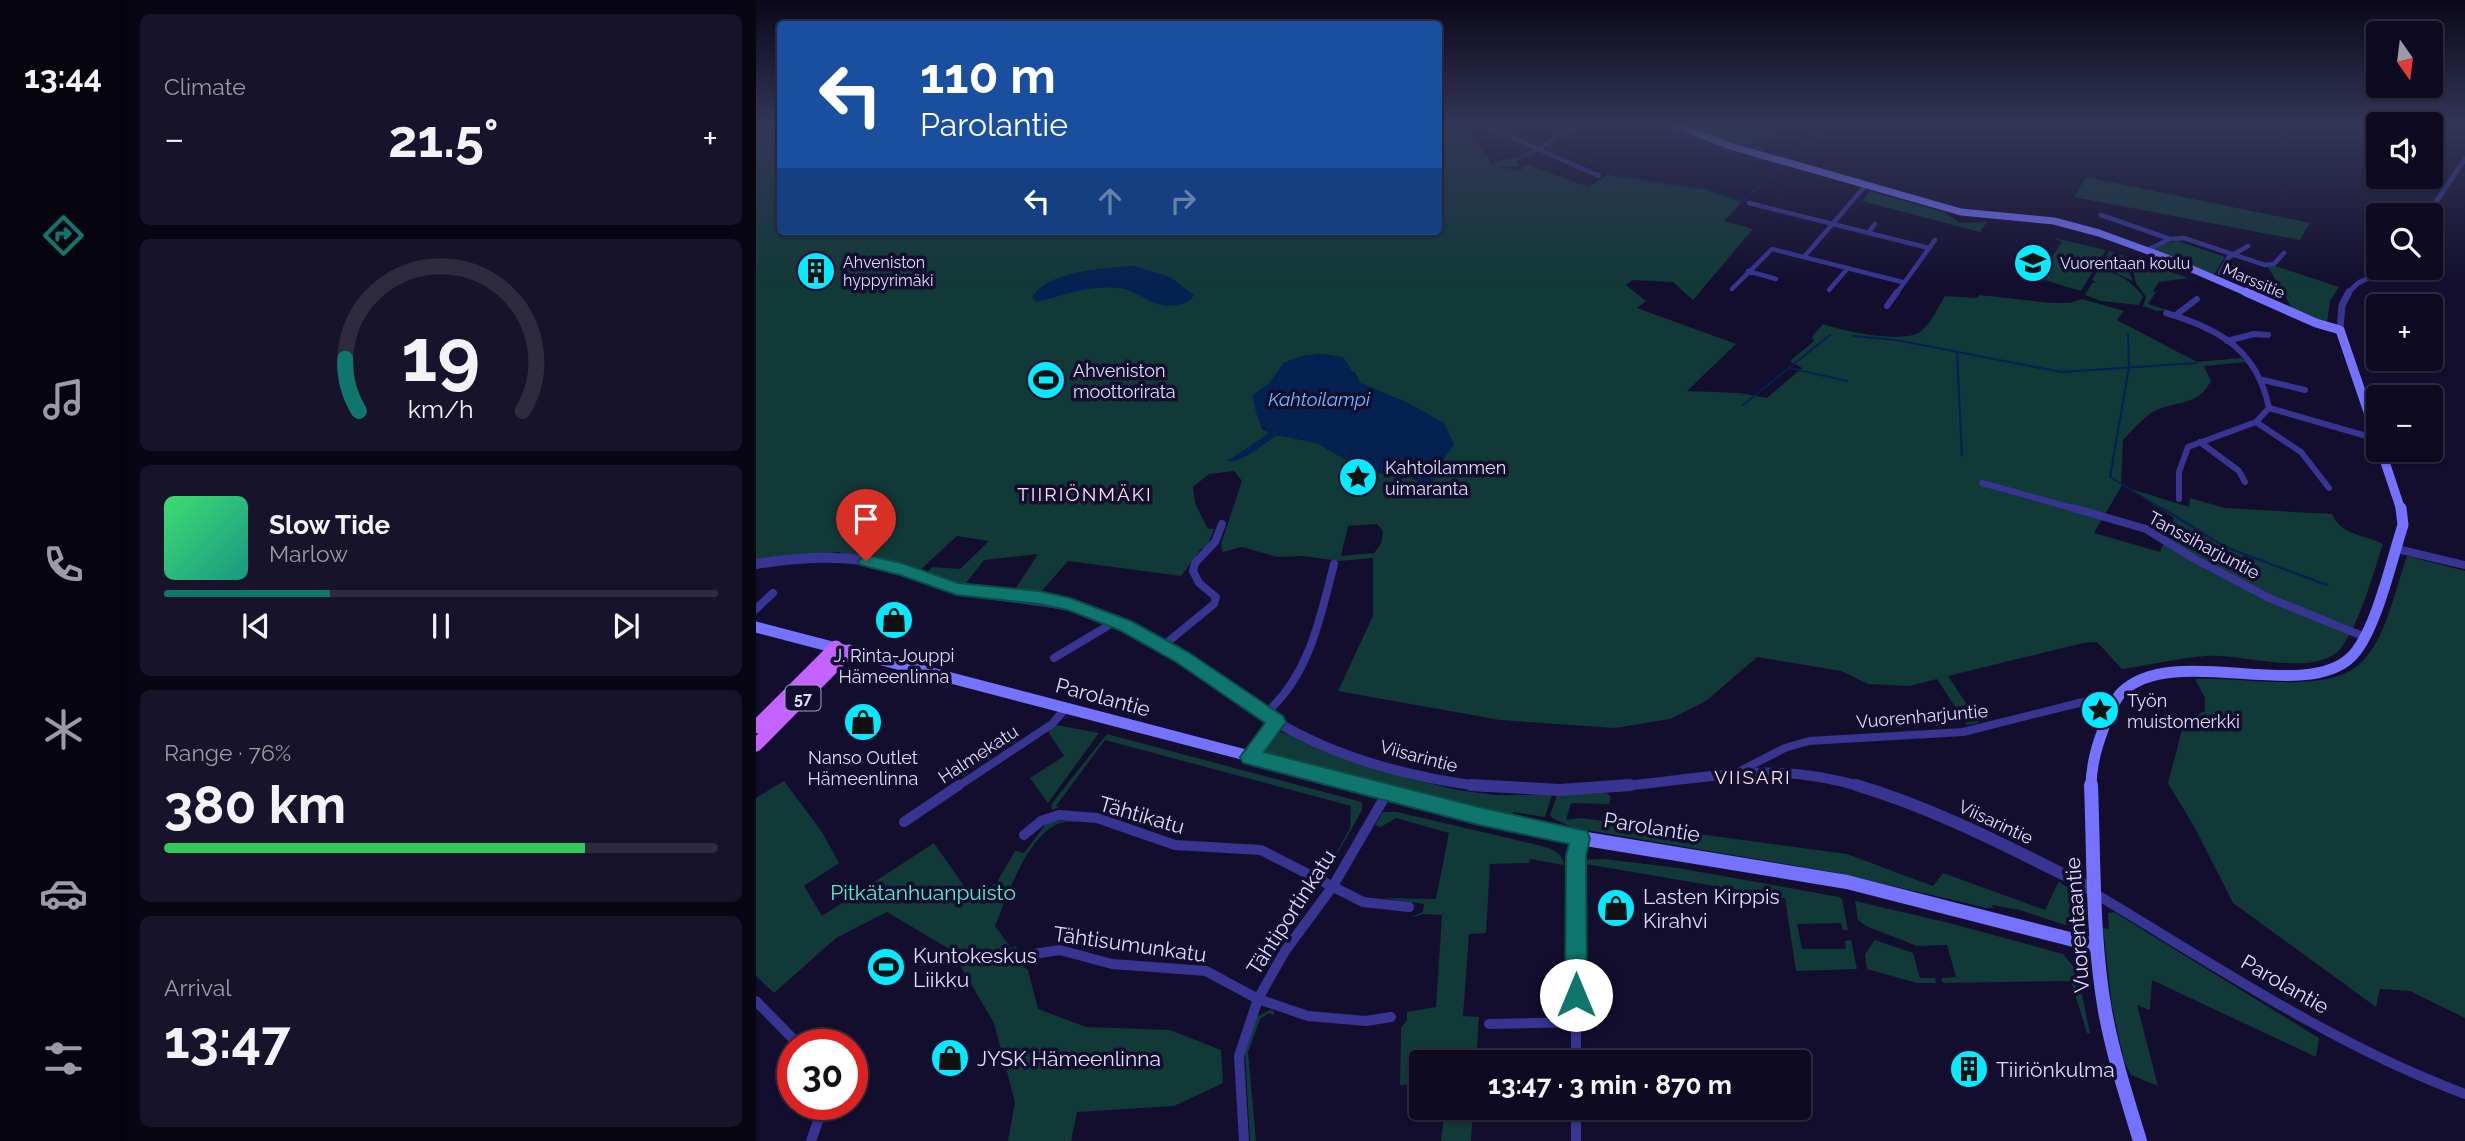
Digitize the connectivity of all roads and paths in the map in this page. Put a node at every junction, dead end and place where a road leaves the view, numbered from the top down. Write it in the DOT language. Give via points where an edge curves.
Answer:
graph roads {
  1 [pos="1839,177"];
  2 [pos="2453,177"];
  3 [pos="1866,185"];
  4 [pos="1749,203"];
  5 [pos="2435,203"];
  6 [pos="2101,215"];
  7 [pos="1875,224"];
  8 [pos="1832,225"];
  9 [pos="2189,231"];
  10 [pos="1868,233"];
  11 [pos="2184,238"];
  12 [pos="2169,239"];
  13 [pos="1935,240"];
  14 [pos="2248,246"];
  15 [pos="1929,248"];
  16 [pos="2147,250"];
  17 [pos="2284,253"];
  18 [pos="2232,256"];
  19 [pos="1804,257"];
  20 [pos="1848,268"];
  21 [pos="1748,271"];
  22 [pos="2220,274"];
  23 [pos="1776,279"];
  24 [pos="2366,279"];
  25 [pos="1902,282"];
  26 [pos="1732,289"];
  27 [pos="1829,290"];
  28 [pos="2197,299"];
  29 [pos="1887,306"];
  30 [pos="2166,313"];
  31 [pos="2176,315"];
  32 [pos="2340,330"];
  33 [pos="2268,335"];
  34 [pos="2227,341"];
  35 [pos="2263,380"];
  36 [pos="2305,390"];
  37 [pos="2366,405"];
  38 [pos="2269,408"];
  39 [pos="2256,422"];
  40 [pos="2366,439"];
  41 [pos="2200,442"];
  42 [pos="2385,462"];
  43 [pos="2245,482"];
  44 [pos="1982,483"];
  45 [pos="2329,488"];
  46 [pos="2179,499"];
  47 [pos="1223,524"];
  48 [pos="2397,549"];
  49 [pos="756,564"];
  50 [pos="1334,564"];
  51 [pos="2465,565"];
  52 [pos="773,593"];
  53 [pos="756,609"];
  54 [pos="1116,621"];
  55 [pos="756,627"];
  56 [pos="2365,636"];
  57 [pos="1164,645"];
  58 [pos="842,649"];
  59 [pos="1054,658"];
  60 [pos="2113,706"];
  61 [pos="1066,708"];
  62 [pos="1265,714"];
  63 [pos="1277,722"];
  64 [pos="756,727"];
  65 [pos="756,745"];
  66 [pos="1250,757"];
  67 [pos="1736,773"];
  68 [pos="1387,793"];
  69 [pos="904,822"];
  70 [pos="1024,835"];
  71 [pos="1580,838"];
  72 [pos="1333,886"];
  73 [pos="2094,892"];
  74 [pos="1409,907"];
  75 [pos="2097,946"];
  76 [pos="1033,954"];
  77 [pos="1258,999"];
  78 [pos="756,1001"];
  79 [pos="1391,1017"];
  80 [pos="1576,1022"];
  81 [pos="1489,1024"];
  82 [pos="784,1029"];
  83 [pos="1576,1050"];
  84 [pos="2465,1094"];
  85 [pos="818,1120"];
  86 [pos="1576,1120"];
  87 [pos="811,1141"];
  88 [pos="1244,1141"];
  89 [pos="1576,1141"];
  90 [pos="2140,1141"];
  1 -- 3 [label="main road, Marssitie"];
  2 -- 5 [label="street"];
  3 -- 8 [label="street"];
  3 -- 16 [label="main road, Marssitie" via="1976,215 2066,224"];
  4 -- 8 [label="street"];
  6 -- 12 [label="street"];
  7 -- 10 [label="street"];
  8 -- 10 [label="street"];
  8 -- 19 [label="street"];
  9 -- 11 [label="street"];
  10 -- 15 [label="street"];
  11 -- 12 [label="street"];
  11 -- 18 [label="street"];
  12 -- 16 [label="street"];
  13 -- 15 [label="street"];
  14 -- 18 [label="street"];
  15 -- 25 [label="street"];
  16 -- 32 [label="main road, Marssitie"];
  17 -- 18 [label="street" via="2274,264 2265,265"];
  18 -- 22 [label="street"];
  19 -- 20 [label="street"];
  19 -- 21 [label="street" via="1772,249"];
  20 -- 25 [label="street"];
  20 -- 27 [label="street"];
  21 -- 23 [label="street"];
  21 -- 26 [label="street"];
  24 -- 32 [label="street" via="2345,295"];
  25 -- 29 [label="street"];
  28 -- 31 [label="street"];
  30 -- 31 [label="street"];
  31 -- 34 [label="street"];
  32 -- 37 [label="main road"];
  33 -- 34 [label="street"];
  34 -- 35 [label="street" via="2254,363"];
  35 -- 36 [label="street"];
  35 -- 38 [label="street"];
  38 -- 39 [label="street"];
  38 -- 40 [label="street"];
  39 -- 41 [label="street"];
  39 -- 45 [label="street" via="2301,452"];
  41 -- 43 [label="street" via="2239,471"];
  41 -- 46 [label="street" via="2185,451"];
  42 -- 48 [label="main road" via="2403,515"];
  44 -- 56 [label="street, Tanssiharjuntie" via="2146,529 2269,598"];
  47 -- 57 [label="street" via="1193,571 1216,597 1214,604"];
  48 -- 51 [label="street"];
  48 -- 56 [label="main road"];
  49 -- 54 [label="street, Viisarintie" via="826,558 876,562 957,589 1051,600"];
  50 -- 62 [label="street" via="1318,624 1298,673 1287,693"];
  52 -- 53 [label="street"];
  54 -- 57 [label="street, Viisarintie"];
  54 -- 59 [label="street"];
  55 -- 58 [label="main road, Parolantie"];
  56 -- 60 [label="main road" via="2352,657 2333,669 2285,675 2217,670 2166,674 2135,682"];
  57 -- 62 [label="street, Viisarintie"];
  58 -- 61 [label="main road, Parolantie"];
  58 -- 64 [label="main road, 57"];
  58 -- 65 [label="main road, 57"];
  60 -- 67 [label="street, Vuorenharjuntie" via="2098,700 2083,702 1963,732 1809,741"];
  60 -- 73 [label="main road, Vuorentaantie" via="2091,778"];
  61 -- 66 [label="main road, Parolantie"];
  61 -- 69 [label="street, Halmekatu" via="1052,724"];
  62 -- 63 [label="street, Viisarintie"];
  63 -- 66 [label="street"];
  63 -- 67 [label="street, Viisarintie" via="1389,767 1473,788 1571,790"];
  66 -- 68 [label="main road, Parolantie"];
  67 -- 73 [label="street, Viisarintie" via="1778,771 1885,794 1974,829"];
  68 -- 71 [label="main road, Parolantie"];
  68 -- 72 [label="street, Tähtiportinkatu"];
  70 -- 72 [label="street, Tähtikatu" via="1043,818 1072,814 1118,823 1177,846 1249,847"];
  71 -- 75 [label="main road, Parolantie" via="1847,881"];
  71 -- 80 [label="street" via="1576,856"];
  72 -- 74 [label="street, Tähtikatu" via="1363,902"];
  72 -- 77 [label="street, Tähtiportinkatu" via="1285,951"];
  73 -- 75 [label="main road, Vuorentaantie"];
  73 -- 84 [label="street, Parolantie" via="2339,1039"];
  75 -- 90 [label="main road, Vuorentaantie" via="2113,1048"];
  76 -- 77 [label="street, Tähtisumunkatu" via="1060,950 1112,964 1206,971"];
  77 -- 79 [label="street, Tähtisumunkatu" via="1308,1016 1366,1021"];
  77 -- 88 [label="street, Tähtiportinkatu" via="1239,1055"];
  78 -- 82 [label="street"];
  80 -- 81 [label="street"];
  80 -- 83 [label="street"];
  85 -- 87 [label="street"];
  86 -- 89 [label="street"];
}
